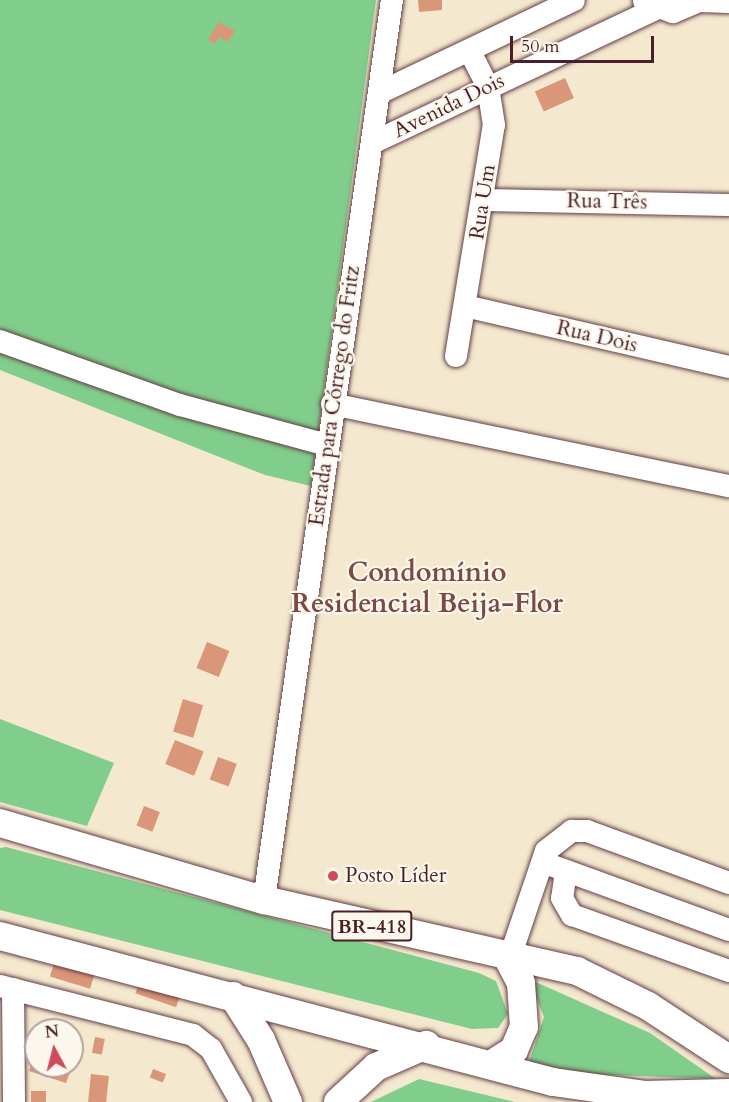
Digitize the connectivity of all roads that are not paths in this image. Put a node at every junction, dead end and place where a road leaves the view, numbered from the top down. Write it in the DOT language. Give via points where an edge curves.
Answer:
graph roads {
  1 [pos="392,0"];
  2 [pos="574,0"];
  3 [pos="701,1"];
  4 [pos="729,2"];
  5 [pos="649,4"];
  6 [pos="470,52"];
  7 [pos="488,87"];
  8 [pos="379,93"];
  9 [pos="372,143"];
  10 [pos="485,200"];
  11 [pos="729,205"];
  12 [pos="465,306"];
  13 [pos="0,341"];
  14 [pos="456,356"];
  15 [pos="729,367"];
  16 [pos="332,404"];
  17 [pos="327,445"];
  18 [pos="729,486"];
  19 [pos="0,823"];
  20 [pos="543,862"];
  21 [pos="566,871"];
  22 [pos="729,883"];
  23 [pos="264,900"];
  24 [pos="729,930"];
  25 [pos="0,936"];
  26 [pos="509,960"];
  27 [pos="729,971"];
  28 [pos="7,987"];
  29 [pos="233,996"];
  30 [pos="426,1045"];
  31 [pos="729,1059"];
  32 [pos="492,1064"];
  33 [pos="729,1093"];
  34 [pos="14,1102"];
  35 [pos="241,1102"];
  36 [pos="288,1102"];
  37 [pos="338,1102"];
  1 -- 8 [label="street, Estrada para Córrego do Fritz"];
  2 -- 6 [label="street, Avenida Dois"];
  3 -- 4 [label="street, Avenida Dois"];
  3 -- 5 [label="street, Avenida Dois" via="683,11"];
  5 -- 7 [label="street, Avenida Dois"];
  6 -- 7 [label="street, Rua Um"];
  6 -- 8 [label="street, Avenida Dois"];
  7 -- 9 [label="street, Avenida Dois"];
  7 -- 10 [label="street, Rua Um" via="494,125"];
  8 -- 9 [label="street, Estrada para Córrego do Fritz"];
  9 -- 16 [label="street, Estrada para Córrego do Fritz"];
  10 -- 11 [label="street, Rua Três"];
  10 -- 12 [label="street, Rua Um"];
  12 -- 14 [label="street, Rua Um"];
  12 -- 15 [label="street, Rua Dois"];
  13 -- 17 [label="street" via="180,405"];
  16 -- 17 [label="street, Estrada para Córrego do Fritz"];
  16 -- 18 [label="street"];
  17 -- 23 [label="street, Estrada para Córrego do Fritz"];
  19 -- 23 [label="main road, BR-418"];
  20 -- 21 [label="street"];
  20 -- 22 [label="street" via="561,836 587,831"];
  20 -- 26 [label="street"];
  21 -- 24 [label="street"];
  21 -- 27 [label="street" via="562,898 572,915"];
  23 -- 26 [label="main road, BR-418"];
  25 -- 29 [label="main road"];
  26 -- 31 [label="main road, BR-418" via="577,971 648,1006"];
  26 -- 32 [label="main road" via="521,983 524,1027 514,1050"];
  28 -- 34 [label="street"];
  28 -- 35 [label="street" via="193,1035 211,1049"];
  29 -- 30 [label="main road"];
  29 -- 36 [label="main road" via="261,1040"];
  30 -- 32 [label="main road"];
  30 -- 37 [label="main road" via="376,1067"];
  32 -- 33 [label="main road" via="553,1082 644,1095"];
}
